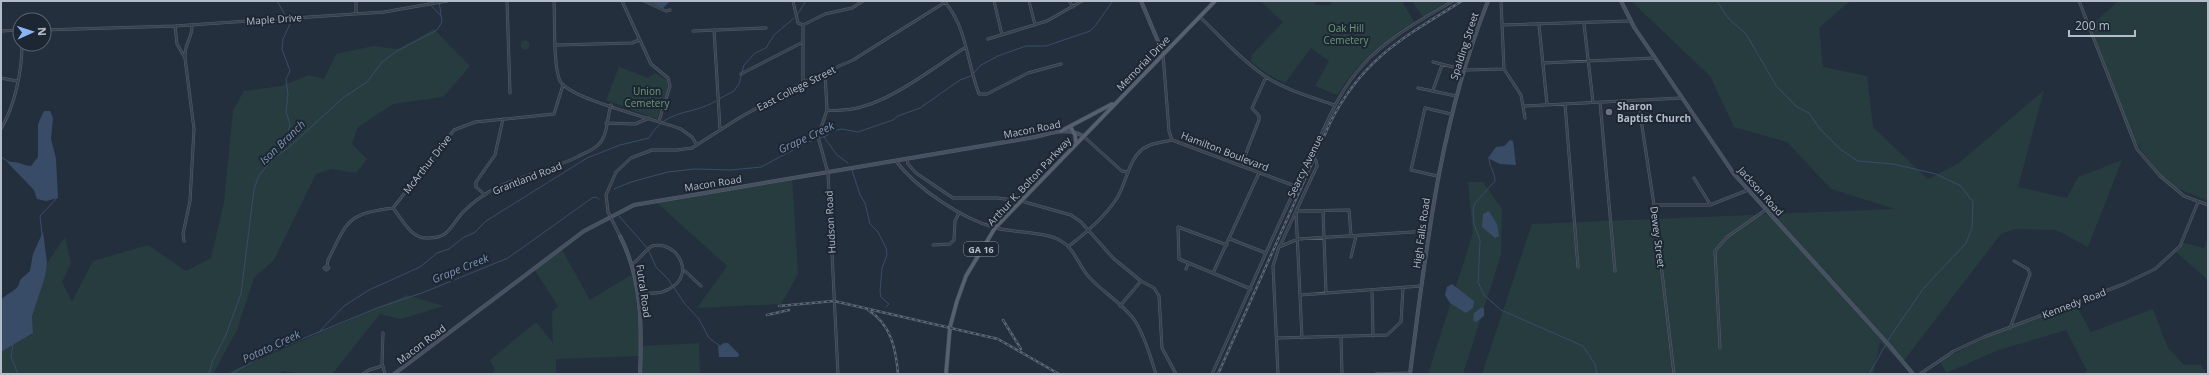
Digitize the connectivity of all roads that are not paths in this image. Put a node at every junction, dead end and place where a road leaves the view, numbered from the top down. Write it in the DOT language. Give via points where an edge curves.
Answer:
graph roads {
  1 [pos="356,1"];
  2 [pos="447,1"];
  3 [pos="507,1"];
  4 [pos="554,1"];
  5 [pos="622,1"];
  6 [pos="644,1"];
  7 [pos="793,1"];
  8 [pos="863,1"];
  9 [pos="994,1"];
  10 [pos="1029,1"];
  11 [pos="1069,1"];
  12 [pos="1082,1"];
  13 [pos="1141,1"];
  14 [pos="1215,1"];
  15 [pos="1453,1"];
  16 [pos="1488,1"];
  17 [pos="1501,1"];
  18 [pos="1621,1"];
  19 [pos="2079,1"];
  20 [pos="946,2"];
  21 [pos="1073,7"];
  22 [pos="670,10"];
  23 [pos="356,14"];
  24 [pos="1199,17"];
  25 [pos="1631,21"];
  26 [pos="192,24"];
  27 [pos="1584,24"];
  28 [pos="803,25"];
  29 [pos="1035,25"];
  30 [pos="1539,25"];
  31 [pos="175,26"];
  32 [pos="1502,26"];
  33 [pos="766,28"];
  34 [pos="12,30"];
  35 [pos="52,30"];
  36 [pos="714,30"];
  37 [pos="1,31"];
  38 [pos="694,31"];
  39 [pos="1002,35"];
  40 [pos="988,39"];
  41 [pos="639,40"];
  42 [pos="803,42"];
  43 [pos="556,45"];
  44 [pos="966,47"];
  45 [pos="22,52"];
  46 [pos="1163,53"];
  47 [pos="186,58"];
  48 [pos="1655,58"];
  49 [pos="1588,61"];
  50 [pos="1433,62"];
  51 [pos="1543,63"];
  52 [pos="1061,64"];
  53 [pos="1442,64"];
  54 [pos="1504,69"];
  55 [pos="1465,70"];
  56 [pos="825,73"];
  57 [pos="741,74"];
  58 [pos="1266,77"];
  59 [pos="1,78"];
  60 [pos="17,81"];
  61 [pos="804,82"];
  62 [pos="563,85"];
  63 [pos="1418,88"];
  64 [pos="1433,90"];
  65 [pos="510,93"];
  66 [pos="1456,96"];
  67 [pos="1682,97"];
  68 [pos="1638,100"];
  69 [pos="1593,102"];
  70 [pos="1600,102"];
  71 [pos="1115,103"];
  72 [pos="1334,104"];
  73 [pos="1547,104"];
  74 [pos="1564,104"];
  75 [pos="611,105"];
  76 [pos="1525,106"];
  77 [pos="827,110"];
  78 [pos="1451,114"];
  79 [pos="504,118"];
  80 [pos="649,118"];
  81 [pos="1526,118"];
  82 [pos="659,121"];
  83 [pos="606,122"];
  84 [pos="1070,126"];
  85 [pos="1,128"];
  86 [pos="720,129"];
  87 [pos="1071,130"];
  88 [pos="1061,131"];
  89 [pos="1083,136"];
  90 [pos="1172,140"];
  91 [pos="1076,143"];
  92 [pos="697,145"];
  93 [pos="1310,157"];
  94 [pos="907,159"];
  95 [pos="896,160"];
  96 [pos="1241,166"];
  97 [pos="1128,172"];
  98 [pos="828,173"];
  99 [pos="1259,173"];
  100 [pos="1437,176"];
  101 [pos="1694,178"];
  102 [pos="1295,186"];
  103 [pos="1748,190"];
  104 [pos="485,195"];
  105 [pos="1021,201"];
  106 [pos="2198,202"];
  107 [pos="1654,205"];
  108 [pos="1710,205"];
  109 [pos="2208,205"];
  110 [pos="393,208"];
  111 [pos="1767,208"];
  112 [pos="1323,211"];
  113 [pos="1296,212"];
  114 [pos="959,213"];
  115 [pos="609,216"];
  116 [pos="995,228"];
  117 [pos="1088,231"];
  118 [pos="1429,231"];
  119 [pos="620,236"];
  120 [pos="1351,236"];
  121 [pos="1356,236"];
  122 [pos="1323,237"];
  123 [pos="1230,239"];
  124 [pos="1298,239"];
  125 [pos="184,241"];
  126 [pos="933,245"];
  127 [pos="1227,245"];
  128 [pos="1069,246"];
  129 [pos="1280,247"];
  130 [pos="1266,253"];
  131 [pos="1351,257"];
  132 [pos="2014,261"];
  133 [pos="633,264"];
  134 [pos="1188,264"];
  135 [pos="327,266"];
  136 [pos="1578,267"];
  137 [pos="1186,269"];
  138 [pos="684,270"];
  139 [pos="1615,271"];
  140 [pos="1213,273"];
  141 [pos="1141,281"];
  142 [pos="701,286"];
  143 [pos="1422,286"];
  144 [pos="1403,288"];
  145 [pos="1251,289"];
  146 [pos="1372,290"];
  147 [pos="638,293"];
  148 [pos="1326,293"];
  149 [pos="1300,295"];
  150 [pos="1120,306"];
  151 [pos="2010,328"];
  152 [pos="383,333"];
  153 [pos="1373,336"];
  154 [pos="1341,337"];
  155 [pos="1277,338"];
  156 [pos="1302,338"];
  157 [pos="1720,348"];
  158 [pos="382,366"];
  159 [pos="363,374"];
  160 [pos="385,374"];
  161 [pos="394,374"];
  162 [pos="640,374"];
  163 [pos="838,374"];
  164 [pos="946,374"];
  165 [pos="1156,374"];
  166 [pos="1176,374"];
  167 [pos="1212,374"];
  168 [pos="1278,374"];
  169 [pos="1342,374"];
  170 [pos="1376,374"];
  171 [pos="1410,374"];
  172 [pos="1674,374"];
  173 [pos="1913,374"];
  174 [pos="1920,374"];
  1 -- 23 [label="street"];
  2 -- 23 [label="street, Maple Drive" via="403,10"];
  3 -- 65 [label="street"];
  4 -- 43 [label="street"];
  5 -- 41 [label="street"];
  6 -- 22 [label="street" via="666,11"];
  7 -- 28 [label="street" via="798,23"];
  8 -- 28 [label="street" via="852,8 825,14"];
  9 -- 39 [label="street"];
  10 -- 29 [label="street"];
  11 -- 21 [label="street"];
  12 -- 21 [label="street"];
  13 -- 46 [label="main road, Hamilton Boulevard"];
  14 -- 24 [label="main road, Memorial Drive / GA 16"];
  15 -- 72 [label="street, Searcy Avenue" via="1385,44 1352,77"];
  16 -- 55 [label="main road, Spalding Street"];
  17 -- 32 [label="street"];
  18 -- 25 [label="main road, Jackson Road"];
  19 -- 106 [label="street" via="2137,149 2160,176 2184,196"];
  20 -- 44 [label="street" via="957,19"];
  20 -- 56 [label="street, East College Street" via="853,60"];
  21 -- 29 [label="street"];
  23 -- 26 [label="street, Maple Drive"];
  24 -- 46 [label="main road, Memorial Drive / GA 16"];
  24 -- 58 [label="street"];
  25 -- 27 [label="street"];
  25 -- 48 [label="main road, Jackson Road"];
  26 -- 31 [label="street, Maple Drive"];
  26 -- 47 [label="street" via="191,36 185,48"];
  27 -- 30 [label="street"];
  27 -- 49 [label="street"];
  28 -- 42 [label="street"];
  29 -- 39 [label="street"];
  30 -- 32 [label="street"];
  30 -- 51 [label="street"];
  31 -- 35 [label="street, Maple Drive"];
  31 -- 47 [label="street" via="177,44"];
  32 -- 54 [label="street"];
  33 -- 36 [label="street"];
  34 -- 37 [label="street"];
  36 -- 38 [label="street"];
  36 -- 86 [label="street"];
  39 -- 40 [label="street"];
  41 -- 43 [label="street" via="632,43"];
  41 -- 82 [label="street" via="652,65 668,78 670,83"];
  42 -- 57 [label="street"];
  42 -- 61 [label="street"];
  43 -- 62 [label="street" via="557,72"];
  44 -- 52 [label="street" via="979,94 987,94 1028,73"];
  44 -- 77 [label="street" via="886,99 859,108"];
  45 -- 60 [label="street"];
  46 -- 71 [label="main road, Memorial Drive / GA 16"];
  46 -- 90 [label="street, Hamilton Boulevard" via="1169,131"];
  47 -- 125 [label="street" via="194,129 190,201 183,234"];
  48 -- 49 [label="street"];
  48 -- 67 [label="main road, Jackson Road"];
  49 -- 51 [label="street"];
  49 -- 69 [label="street"];
  50 -- 53 [label="street"];
  51 -- 73 [label="street"];
  53 -- 55 [label="street"];
  53 -- 64 [label="street"];
  54 -- 55 [label="street"];
  54 -- 76 [label="street"];
  55 -- 66 [label="main road, Spalding Street"];
  56 -- 61 [label="street, East College Street"];
  56 -- 77 [label="street, Hudson Road"];
  58 -- 72 [label="street"];
  58 -- 96 [label="street" via="1252,108 1259,116 1259,120"];
  59 -- 60 [label="street"];
  60 -- 85 [label="street" via="8,114"];
  61 -- 86 [label="street, East College Street"];
  62 -- 75 [label="street" via="580,96"];
  62 -- 79 [label="street, McArthur Drive" via="554,114"];
  63 -- 64 [label="street"];
  64 -- 66 [label="street"];
  66 -- 78 [label="main road, High Falls Road"];
  67 -- 68 [label="street"];
  67 -- 103 [label="main road, Jackson Road" via="1734,174"];
  68 -- 70 [label="street"];
  68 -- 107 [label="street, Dewey Street"];
  69 -- 70 [label="street"];
  69 -- 74 [label="street"];
  70 -- 139 [label="street"];
  71 -- 84 [label="main road"];
  71 -- 89 [label="main road, Memorial Drive / GA 16"];
  72 -- 93 [label="street, Searcy Avenue"];
  73 -- 74 [label="street"];
  73 -- 76 [label="street"];
  74 -- 136 [label="street"];
  75 -- 80 [label="street"];
  75 -- 83 [label="street, Grantland Road"];
  76 -- 81 [label="street"];
  77 -- 98 [label="street, Hudson Road" via="818,137"];
  78 -- 100 [label="main road, High Falls Road"];
  78 -- 100 [label="street" via="1425,108 1411,170"];
  79 -- 104 [label="street" via="495,155 476,182 476,187"];
  79 -- 110 [label="street, McArthur Drive" via="475,122 454,130"];
  80 -- 82 [label="street"];
  80 -- 83 [label="street" via="635,124"];
  82 -- 92 [label="street" via="685,131"];
  83 -- 104 [label="street, Grantland Road" via="602,140 594,148 565,163"];
  84 -- 87 [label="main road"];
  84 -- 88 [label="main road"];
  86 -- 92 [label="street, East College Street"];
  87 -- 88 [label="main road, Macon Road"];
  87 -- 89 [label="main road, Macon Road"];
  87 -- 91 [label="main road"];
  88 -- 94 [label="main road, Macon Road"];
  89 -- 91 [label="main road, Arthur K. Bolton Parkway / GA 16"];
  89 -- 97 [label="street" via="1122,171"];
  90 -- 96 [label="street, Hamilton Boulevard"];
  90 -- 97 [label="street" via="1148,146 1138,153"];
  91 -- 105 [label="main road, Arthur K. Bolton Parkway / GA 16"];
  92 -- 115 [label="street, East College Street" via="683,150 652,150 639,154 621,166 610,183 606,200"];
  93 -- 102 [label="street, Searcy Avenue"];
  93 -- 113 [label="street" via="1316,160 1317,166"];
  94 -- 95 [label="main road, Macon Road"];
  94 -- 105 [label="street" via="916,173 953,198"];
  95 -- 98 [label="main road, Macon Road"];
  95 -- 114 [label="street" via="905,173"];
  96 -- 99 [label="street, Hamilton Boulevard"];
  97 -- 117 [label="street" via="1116,199"];
  98 -- 115 [label="main road, Macon Road" via="634,205"];
  98 -- 163 [label="street, Hudson Road"];
  99 -- 102 [label="street, Hamilton Boulevard"];
  99 -- 123 [label="street"];
  100 -- 118 [label="main road, High Falls Road"];
  101 -- 108 [label="street"];
  102 -- 130 [label="street, Searcy Avenue"];
  103 -- 108 [label="street"];
  103 -- 111 [label="main road, Jackson Road"];
  104 -- 110 [label="street, Grantland Road" via="459,217 450,231 437,238 426,239 416,235"];
  105 -- 116 [label="main road, Arthur K. Bolton Parkway / GA 16"];
  105 -- 117 [label="street" via="1071,215"];
  106 -- 109 [label="street"];
  106 -- 151 [label="street, Kennedy Road" via="2180,246 2155,269 2124,284"];
  107 -- 108 [label="street"];
  107 -- 172 [label="street, Dewey Street"];
  110 -- 135 [label="street" via="359,214 348,222"];
  111 -- 157 [label="street" via="1727,237 1715,251"];
  111 -- 173 [label="main road, Jackson Road"];
  112 -- 113 [label="street"];
  112 -- 120 [label="street" via="1349,210"];
  112 -- 122 [label="street"];
  113 -- 124 [label="street"];
  113 -- 129 [label="street"];
  114 -- 116 [label="street"];
  114 -- 126 [label="street" via="955,221 954,240 950,244"];
  115 -- 119 [label="street, Futral Road"];
  115 -- 161 [label="main road, Macon Road" via="584,231"];
  116 -- 128 [label="street" via="1051,236"];
  116 -- 164 [label="main road, Arthur K. Bolton Parkway / GA 16" via="966,276 957,301 950,327"];
  117 -- 128 [label="street"];
  117 -- 141 [label="street" via="1113,258"];
  118 -- 121 [label="street"];
  118 -- 143 [label="main road, High Falls Road"];
  119 -- 133 [label="main road, Futral Road"];
  120 -- 121 [label="street"];
  120 -- 122 [label="street"];
  121 -- 131 [label="street"];
  122 -- 124 [label="street"];
  122 -- 148 [label="street"];
  123 -- 127 [label="street"];
  123 -- 130 [label="street"];
  124 -- 129 [label="street"];
  124 -- 149 [label="street"];
  127 -- 134 [label="street" via="1178,227 1179,259"];
  127 -- 140 [label="street"];
  128 -- 150 [label="street" via="1089,277"];
  129 -- 155 [label="street" via="1273,266"];
  130 -- 145 [label="street, Searcy Avenue"];
  132 -- 151 [label="street" via="2028,269 2030,274"];
  133 -- 138 [label="street" via="649,247 660,245 676,254"];
  133 -- 147 [label="main road, Futral Road"];
  134 -- 137 [label="street"];
  134 -- 140 [label="street"];
  138 -- 142 [label="street"];
  138 -- 147 [label="street" via="682,278 673,286 661,292"];
  140 -- 145 [label="street"];
  141 -- 150 [label="street"];
  141 -- 166 [label="street" via="1154,288 1159,296 1162,348"];
  143 -- 144 [label="street"];
  143 -- 171 [label="main road, High Falls Road"];
  144 -- 146 [label="street"];
  144 -- 153 [label="street" via="1401,322 1387,335"];
  145 -- 167 [label="street, Searcy Avenue"];
  146 -- 148 [label="street"];
  146 -- 153 [label="street"];
  147 -- 162 [label="main road, Futral Road"];
  148 -- 149 [label="street"];
  149 -- 156 [label="street"];
  150 -- 165 [label="street" via="1134,320 1143,336"];
  151 -- 174 [label="street, Kennedy Road" via="1954,351"];
  152 -- 158 [label="street"];
  153 -- 154 [label="street"];
  154 -- 156 [label="street"];
  154 -- 169 [label="street"];
  155 -- 156 [label="street"];
  155 -- 168 [label="street"];
  158 -- 159 [label="street"];
  158 -- 160 [label="street"];
  170 -- 171 [label="street"];
}
